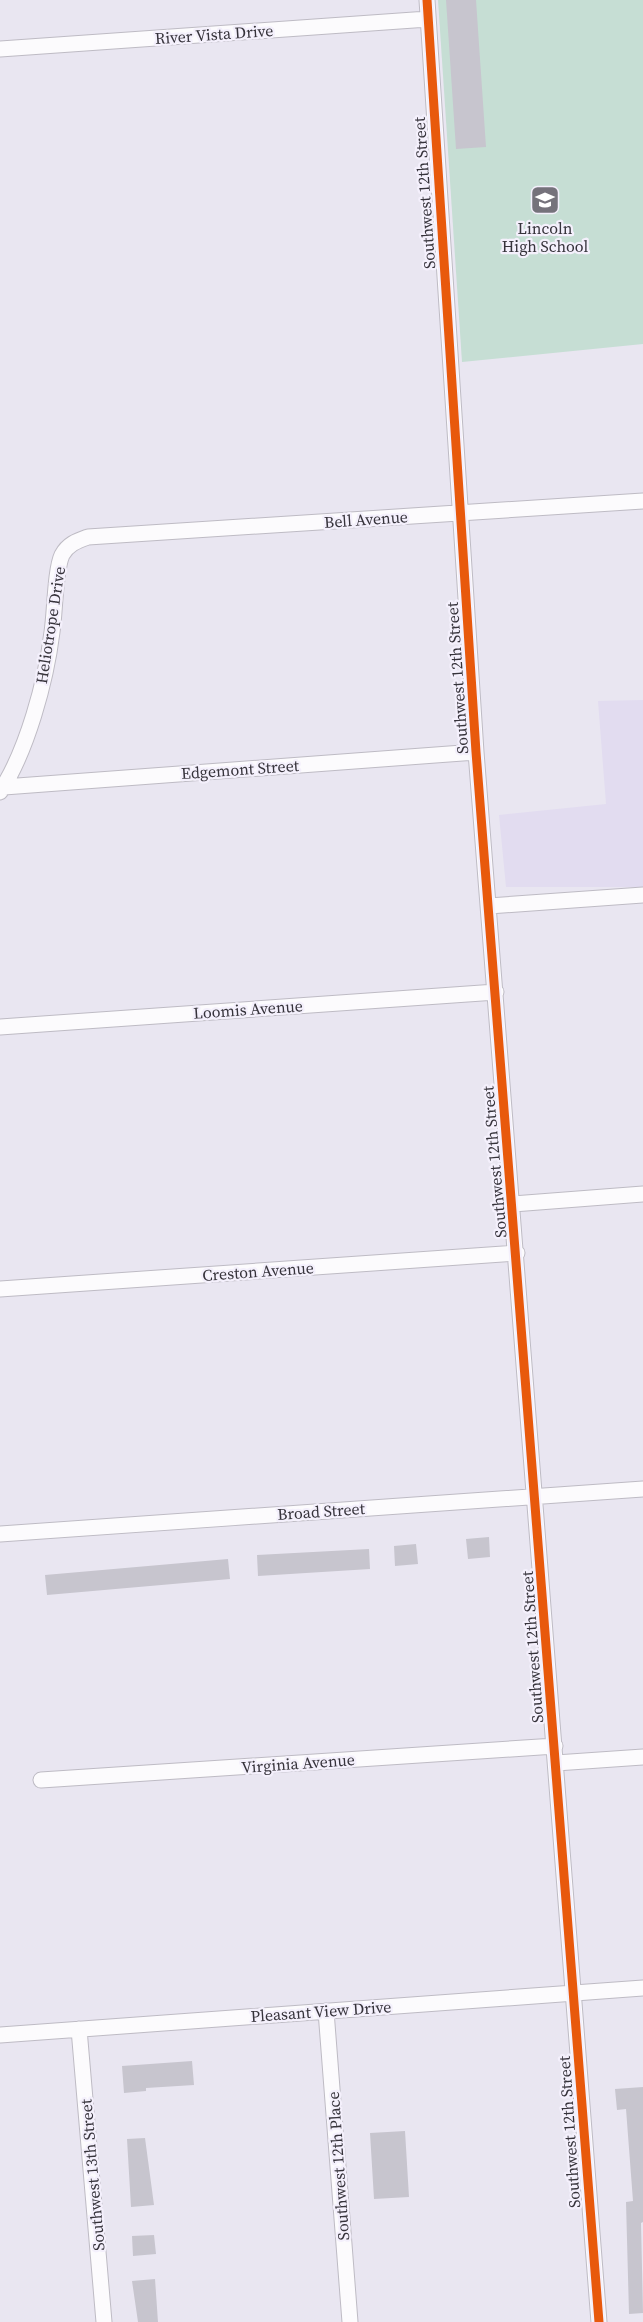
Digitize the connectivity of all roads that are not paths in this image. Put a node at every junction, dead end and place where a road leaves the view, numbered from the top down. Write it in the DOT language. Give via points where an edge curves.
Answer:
graph roads {
  1 [pos="427,0"];
  2 [pos="428,19"];
  3 [pos="0,49"];
  4 [pos="643,501"];
  5 [pos="460,513"];
  6 [pos="88,537"];
  7 [pos="476,752"];
  8 [pos="2,790"];
  9 [pos="643,895"];
  10 [pos="489,906"];
  11 [pos="496,992"];
  12 [pos="0,1027"];
  13 [pos="643,1194"];
  14 [pos="513,1204"];
  15 [pos="517,1253"];
  16 [pos="0,1289"];
  17 [pos="643,1489"];
  18 [pos="536,1496"];
  19 [pos="0,1534"];
  20 [pos="555,1746"];
  21 [pos="643,1757"];
  22 [pos="556,1763"];
  23 [pos="41,1780"];
  24 [pos="643,1988"];
  25 [pos="573,1993"];
  26 [pos="326,2011"];
  27 [pos="79,2029"];
  28 [pos="0,2035"];
  29 [pos="104,2322"];
  30 [pos="350,2322"];
  31 [pos="599,2322"];
  1 -- 2 [label="street, Southwest 12th Street"];
  2 -- 3 [label="street, River Vista Drive"];
  2 -- 5 [label="street, Southwest 12th Street"];
  4 -- 5 [label="street, Bell Avenue"];
  5 -- 6 [label="street, Bell Avenue"];
  5 -- 7 [label="street, Southwest 12th Street"];
  6 -- 8 [label="street, Heliotrope Drive" via="73,542 61,557 52,634 39,695"];
  7 -- 8 [label="street, Edgemont Street"];
  7 -- 10 [label="street, Southwest 12th Street"];
  9 -- 10 [label="street"];
  10 -- 11 [label="street, Southwest 12th Street"];
  11 -- 12 [label="street, Loomis Avenue"];
  11 -- 14 [label="street, Southwest 12th Street"];
  13 -- 14 [label="street"];
  14 -- 15 [label="street, Southwest 12th Street"];
  15 -- 16 [label="street, Creston Avenue"];
  15 -- 18 [label="street, Southwest 12th Street"];
  17 -- 18 [label="street, Broad Street"];
  18 -- 19 [label="street, Broad Street"];
  18 -- 20 [label="street, Southwest 12th Street"];
  20 -- 22 [label="street, Southwest 12th Street"];
  20 -- 23 [label="street, Virginia Avenue"];
  21 -- 22 [label="street"];
  22 -- 25 [label="street, Southwest 12th Street"];
  24 -- 25 [label="street, Pleasant View Drive"];
  25 -- 26 [label="street, Pleasant View Drive"];
  25 -- 31 [label="street, Southwest 12th Street"];
  26 -- 27 [label="street, Pleasant View Drive"];
  26 -- 30 [label="street, Southwest 12th Place"];
  27 -- 28 [label="street, Pleasant View Drive"];
  27 -- 29 [label="street, Southwest 13th Street"];
}
